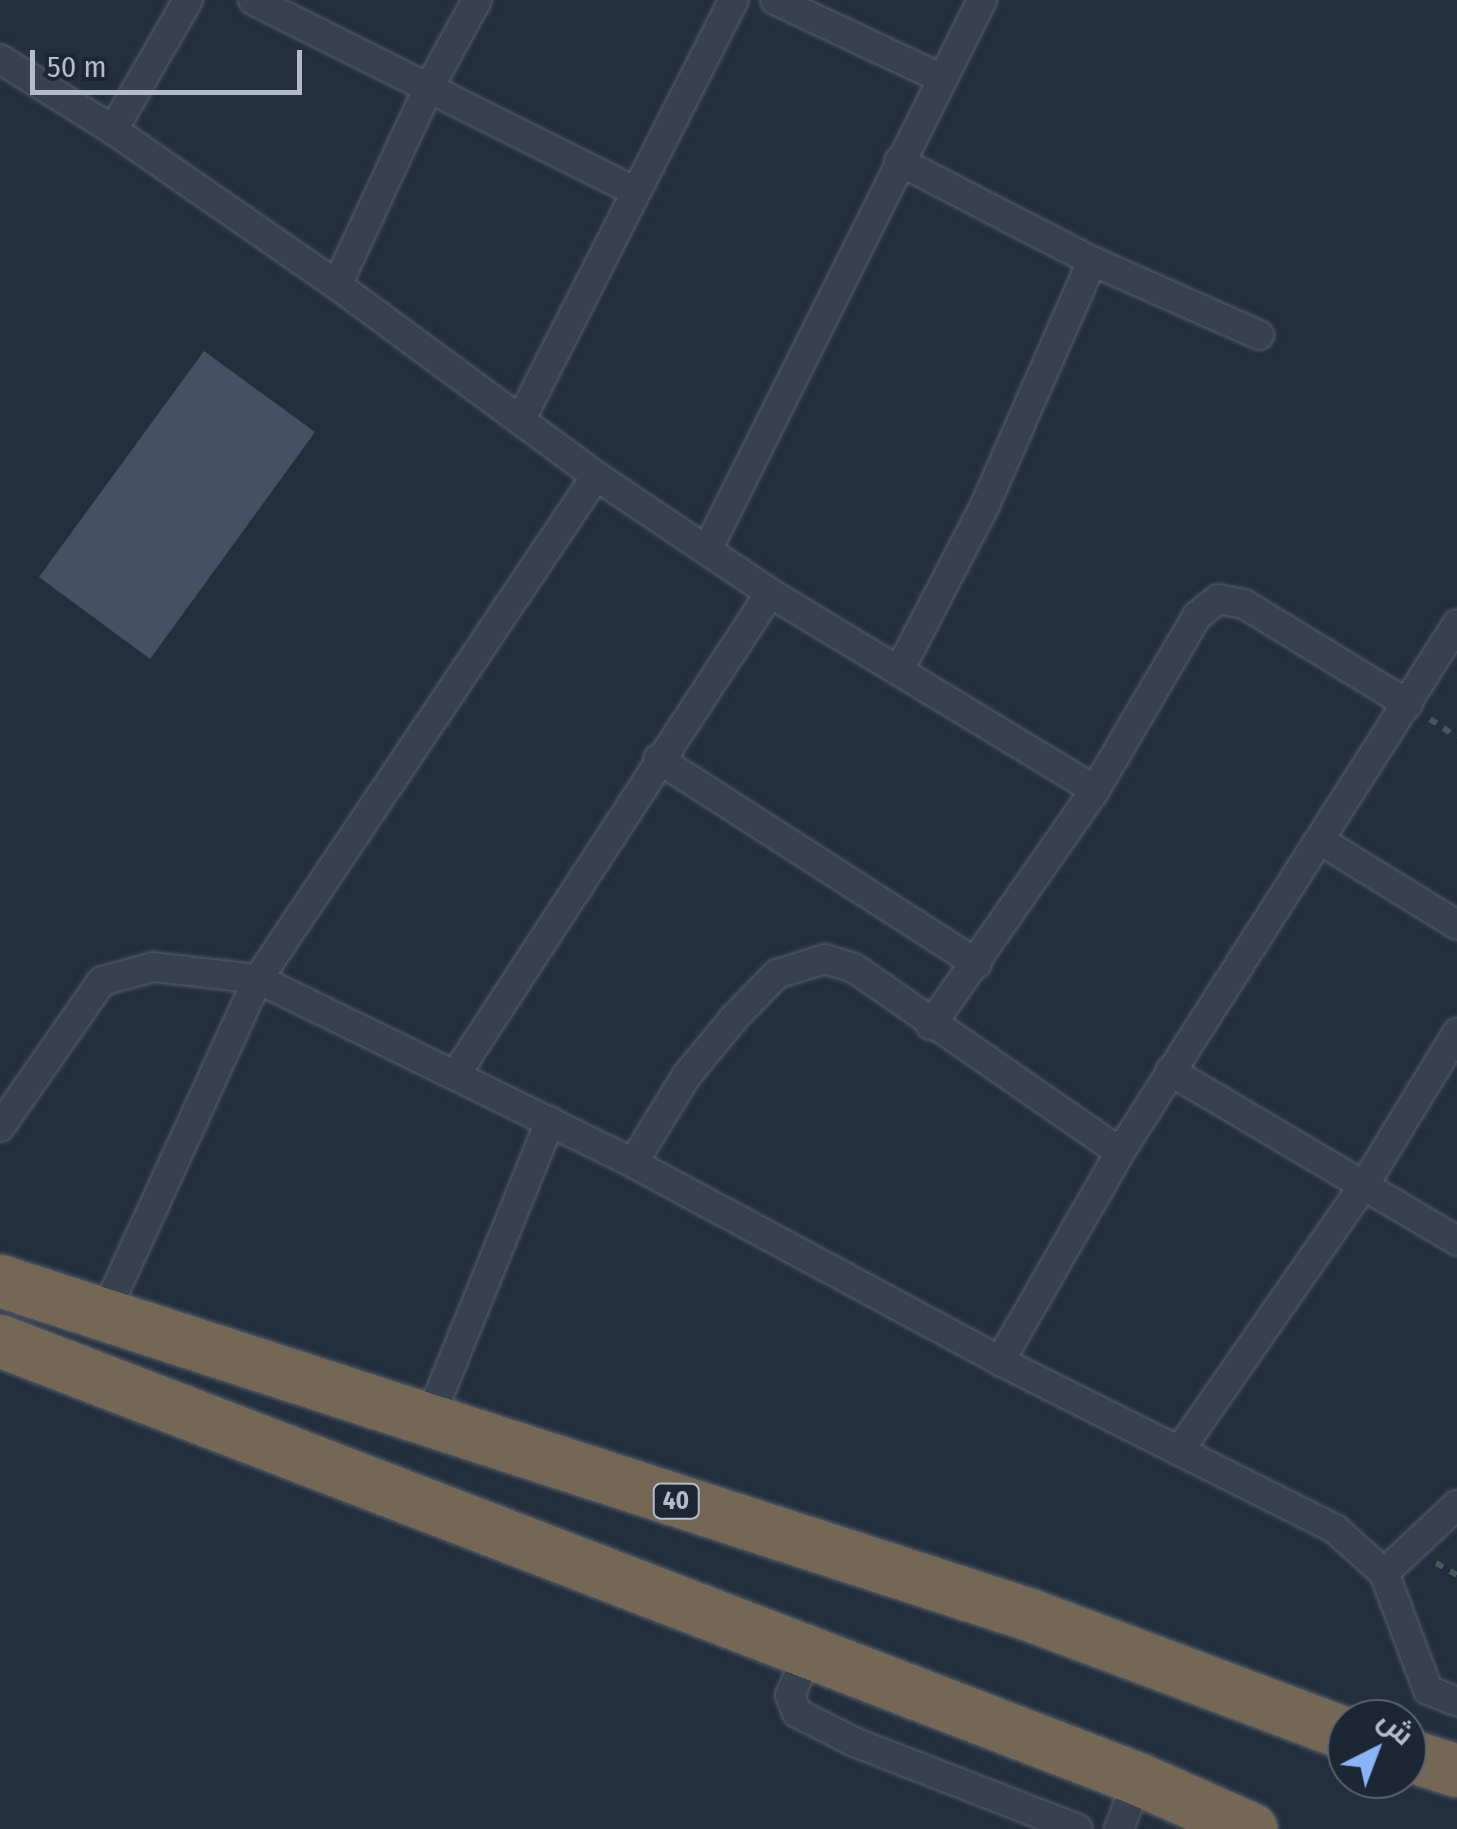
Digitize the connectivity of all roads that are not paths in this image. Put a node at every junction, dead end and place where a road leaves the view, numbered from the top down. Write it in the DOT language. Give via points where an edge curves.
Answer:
graph roads {
  1 [pos="188,0"];
  2 [pos="253,0"];
  3 [pos="478,0"];
  4 [pos="734,0"];
  5 [pos="775,0"];
  6 [pos="982,0"];
  7 [pos="0,58"];
  8 [pos="940,78"];
  9 [pos="428,89"];
  10 [pos="113,130"];
  11 [pos="899,161"];
  12 [pos="636,191"];
  13 [pos="1092,261"];
  14 [pos="337,285"];
  15 [pos="1259,335"];
  16 [pos="521,419"];
  17 [pos="596,476"];
  18 [pos="707,550"];
  19 [pos="770,594"];
  20 [pos="1457,624"];
  21 [pos="900,668"];
  22 [pos="1408,704"];
  23 [pos="658,759"];
  24 [pos="1095,790"];
  25 [pos="1321,842"];
  26 [pos="1457,924"];
  27 [pos="978,964"];
  28 [pos="258,979"];
  29 [pos="931,1024"];
  30 [pos="1457,1033"];
  31 [pos="1170,1071"];
  32 [pos="456,1074"];
  33 [pos="550,1121"];
  34 [pos="0,1126"];
  35 [pos="1120,1152"];
  36 [pos="633,1163"];
  37 [pos="1366,1182"];
  38 [pos="1457,1241"];
  39 [pos="0,1281"];
  40 [pos="103,1317"];
  41 [pos="0,1341"];
  42 [pos="1000,1361"];
  43 [pos="428,1422"];
  44 [pos="1179,1451"];
  45 [pos="1457,1505"];
  46 [pos="1384,1572"];
  47 [pos="810,1650"];
  48 [pos="1457,1702"];
  49 [pos="1327,1726"];
  50 [pos="1427,1761"];
  51 [pos="1457,1771"];
  52 [pos="1138,1779"];
  53 [pos="1078,1829"];
  54 [pos="1119,1829"];
  55 [pos="1251,1829"];
  1 -- 10 [label="street"];
  2 -- 9 [label="street"];
  3 -- 9 [label="street"];
  4 -- 12 [label="street"];
  5 -- 8 [label="street"];
  6 -- 8 [label="street"];
  7 -- 10 [label="street"];
  8 -- 11 [label="street"];
  9 -- 12 [label="street"];
  9 -- 14 [label="street"];
  10 -- 14 [label="street"];
  11 -- 13 [label="street"];
  11 -- 18 [label="street"];
  12 -- 16 [label="street"];
  13 -- 15 [label="street"];
  13 -- 21 [label="street" via="986,505"];
  14 -- 16 [label="street"];
  16 -- 17 [label="street"];
  17 -- 18 [label="street"];
  17 -- 28 [label="street"];
  18 -- 19 [label="street"];
  19 -- 21 [label="street"];
  19 -- 23 [label="street"];
  20 -- 22 [label="street"];
  21 -- 24 [label="street"];
  22 -- 24 [label="street" via="1244,604 1218,599 1197,616"];
  22 -- 25 [label="street"];
  23 -- 27 [label="street"];
  23 -- 32 [label="street"];
  24 -- 27 [label="street"];
  25 -- 26 [label="street"];
  25 -- 31 [label="street"];
  27 -- 29 [label="street"];
  28 -- 32 [label="street"];
  28 -- 34 [label="street" via="152,967 102,980"];
  28 -- 40 [label="street"];
  29 -- 35 [label="street"];
  29 -- 36 [label="street" via="854,968 825,959 794,965 714,1040"];
  30 -- 37 [label="street"];
  31 -- 35 [label="street"];
  31 -- 37 [label="street"];
  32 -- 33 [label="street"];
  33 -- 36 [label="street"];
  33 -- 43 [label="street"];
  35 -- 42 [label="street"];
  36 -- 42 [label="street"];
  37 -- 38 [label="street"];
  37 -- 44 [label="street"];
  39 -- 40 [label="highway, 40"];
  40 -- 43 [label="highway, 40"];
  41 -- 47 [label="highway"];
  42 -- 44 [label="street"];
  43 -- 49 [label="highway, 40" via="1027,1614"];
  44 -- 46 [label="street" via="1335,1529"];
  45 -- 46 [label="street"];
  46 -- 48 [label="street" via="1428,1690"];
  47 -- 52 [label="highway"];
  47 -- 53 [label="street" via="790,1695 798,1713 854,1742"];
  50 -- 51 [label="highway"];
  52 -- 54 [label="street"];
  52 -- 55 [label="highway"];
}
